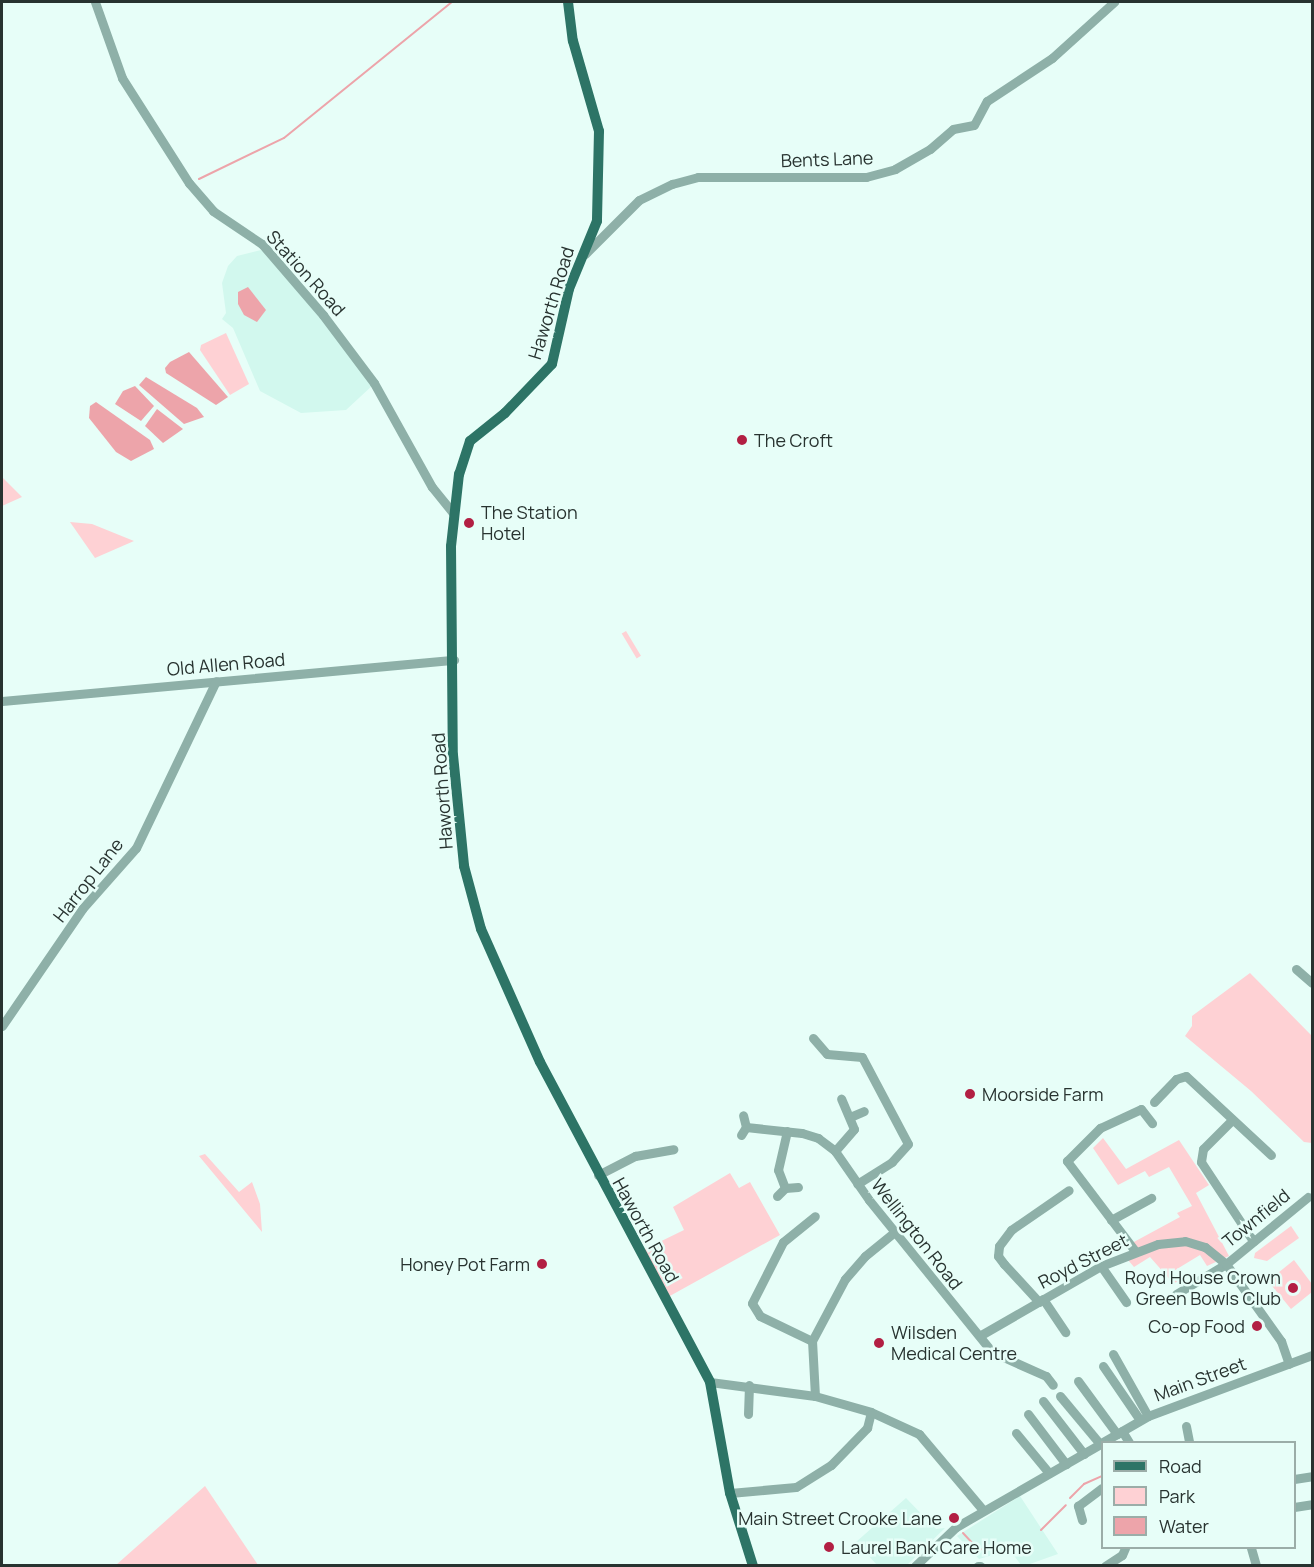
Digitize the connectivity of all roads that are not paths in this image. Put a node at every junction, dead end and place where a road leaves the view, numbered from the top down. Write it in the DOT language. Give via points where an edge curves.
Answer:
graph roads {
  1 [pos="95,2"];
  2 [pos="568,2"];
  3 [pos="1114,2"];
  4 [pos="579,260"];
  5 [pos="453,513"];
  6 [pos="454,660"];
  7 [pos="216,681"];
  8 [pos="2,701"];
  9 [pos="1296,969"];
  10 [pos="1312,983"];
  11 [pos="2,1026"];
  12 [pos="813,1038"];
  13 [pos="841,1099"];
  14 [pos="1154,1101"];
  15 [pos="864,1110"];
  16 [pos="743,1114"];
  17 [pos="850,1117"];
  18 [pos="1232,1120"];
  19 [pos="1152,1123"];
  20 [pos="787,1131"];
  21 [pos="673,1149"];
  22 [pos="835,1152"];
  23 [pos="1271,1155"];
  24 [pos="598,1175"];
  25 [pos="856,1184"];
  26 [pos="798,1187"];
  27 [pos="785,1188"];
  28 [pos="1069,1190"];
  29 [pos="777,1196"];
  30 [pos="1308,1197"];
  31 [pos="1152,1198"];
  32 [pos="815,1216"];
  33 [pos="1111,1220"];
  34 [pos="895,1232"];
  35 [pos="1253,1241"];
  36 [pos="1135,1251"];
  37 [pos="1226,1264"];
  38 [pos="1101,1266"];
  39 [pos="1176,1294"];
  40 [pos="1041,1300"];
  41 [pos="1126,1302"];
  42 [pos="1065,1332"];
  43 [pos="981,1335"];
  44 [pos="812,1341"];
  45 [pos="1113,1353"];
  46 [pos="1312,1355"];
  47 [pos="1289,1364"];
  48 [pos="1102,1366"];
  49 [pos="1127,1379"];
  50 [pos="1078,1381"];
  51 [pos="710,1382"];
  52 [pos="749,1385"];
  53 [pos="1053,1385"];
  54 [pos="1117,1387"];
  55 [pos="815,1396"];
  56 [pos="1060,1396"];
  57 [pos="1043,1401"];
  58 [pos="871,1412"];
  59 [pos="748,1414"];
  60 [pos="1028,1414"];
  61 [pos="1144,1418"];
  62 [pos="1186,1426"];
  63 [pos="1120,1432"];
  64 [pos="1016,1433"];
  65 [pos="1105,1441"];
  66 [pos="1127,1441"];
  67 [pos="1190,1441"];
  68 [pos="1101,1442"];
  69 [pos="1101,1444"];
  70 [pos="1084,1454"];
  71 [pos="1066,1464"];
  72 [pos="1049,1473"];
  73 [pos="1312,1476"];
  74 [pos="1296,1479"];
  75 [pos="1101,1489"];
  76 [pos="730,1493"];
  77 [pos="1312,1504"];
  78 [pos="1296,1507"];
  79 [pos="983,1510"];
  80 [pos="1082,1520"];
  81 [pos="1125,1549"];
  82 [pos="1251,1549"];
  83 [pos="753,1566"];
  84 [pos="915,1566"];
  85 [pos="1105,1566"];
  86 [pos="1256,1566"];
  1 -- 5 [label="street, Station Road" via="122,78 182,173 213,211 267,249 323,315 374,383 432,487"];
  2 -- 4 [label="main road, Haworth Road" via="573,41 598,131 597,221"];
  3 -- 4 [label="street, Bents Lane" via="1052,58 987,101 974,125 953,129 930,149 895,169 866,177 728,176 672,184 639,200"];
  4 -- 5 [label="main road, Haworth Road" via="552,364 517,402 470,441"];
  5 -- 6 [label="main road, Haworth Road"];
  6 -- 7 [label="street, Old Allen Road"];
  6 -- 24 [label="main road, Haworth Road" via="453,755 469,893 521,1020"];
  7 -- 8 [label="street, Old Allen Road"];
  7 -- 11 [label="street, Harrop Lane" via="136,848 82,909"];
  9 -- 10 [label="street"];
  12 -- 25 [label="street" via="827,1054 862,1057 908,1144 892,1162"];
  13 -- 17 [label="street"];
  14 -- 18 [label="street" via="1176,1079 1186,1076"];
  15 -- 17 [label="street"];
  16 -- 20 [label="street, Wellington Road" via="744,1131"];
  17 -- 22 [label="street" via="853,1132"];
  18 -- 23 [label="street"];
  18 -- 35 [label="street" via="1203,1149 1201,1162"];
  19 -- 33 [label="street" via="1141,1109 1101,1128 1067,1161"];
  20 -- 22 [label="street, Wellington Road" via="818,1138"];
  20 -- 27 [label="street" via="778,1170"];
  21 -- 24 [label="street" via="635,1156"];
  22 -- 25 [label="street, Wellington Road"];
  24 -- 51 [label="main road, Haworth Road"];
  25 -- 34 [label="street, Wellington Road"];
  26 -- 27 [label="street"];
  27 -- 29 [label="street"];
  28 -- 40 [label="street" via="1011,1230 999,1246 998,1256 1004,1264"];
  30 -- 35 [label="street, Townfield"];
  31 -- 33 [label="street"];
  32 -- 44 [label="street" via="783,1242 752,1303 760,1316"];
  33 -- 36 [label="street"];
  34 -- 43 [label="street, Wellington Road"];
  34 -- 44 [label="street" via="865,1256 845,1279"];
  35 -- 37 [label="street, Townfield"];
  36 -- 37 [label="street, Royd Street" via="1185,1241 1205,1247"];
  36 -- 38 [label="street, Royd Street"];
  37 -- 39 [label="street, Townfield"];
  37 -- 47 [label="street, Royd Street" via="1281,1341"];
  38 -- 40 [label="street, Royd Street"];
  38 -- 41 [label="street"];
  40 -- 42 [label="street"];
  40 -- 43 [label="street, Royd Street"];
  43 -- 53 [label="street, Wellington Road" via="992,1352 1046,1376"];
  44 -- 55 [label="street"];
  45 -- 49 [label="street"];
  46 -- 47 [label="street, Main Street"];
  47 -- 61 [label="street, Main Street"];
  48 -- 54 [label="street"];
  49 -- 54 [label="street"];
  49 -- 61 [label="street"];
  50 -- 63 [label="street"];
  51 -- 52 [label="street"];
  51 -- 76 [label="main road, Haworth Road"];
  52 -- 55 [label="street"];
  52 -- 59 [label="street"];
  54 -- 61 [label="street"];
  55 -- 58 [label="street"];
  56 -- 68 [label="street"];
  57 -- 70 [label="street"];
  58 -- 76 [label="street" via="867,1428 838,1457 796,1487"];
  58 -- 79 [label="street" via="919,1434"];
  60 -- 71 [label="street"];
  61 -- 63 [label="street, Main Street"];
  62 -- 67 [label="street"];
  63 -- 65 [label="street, Main Street"];
  63 -- 66 [label="street"];
  64 -- 72 [label="street"];
  69 -- 70 [label="street, Main Street"];
  70 -- 71 [label="street, Main Street"];
  71 -- 72 [label="street, Main Street"];
  72 -- 79 [label="street, Main Street"];
  73 -- 74 [label="street"];
  75 -- 80 [label="street" via="1077,1506"];
  76 -- 83 [label="main road, Haworth Road"];
  77 -- 78 [label="street"];
  79 -- 84 [label="street, Main Street" via="956,1527"];
  81 -- 85 [label="street"];
  82 -- 86 [label="street"];
}
